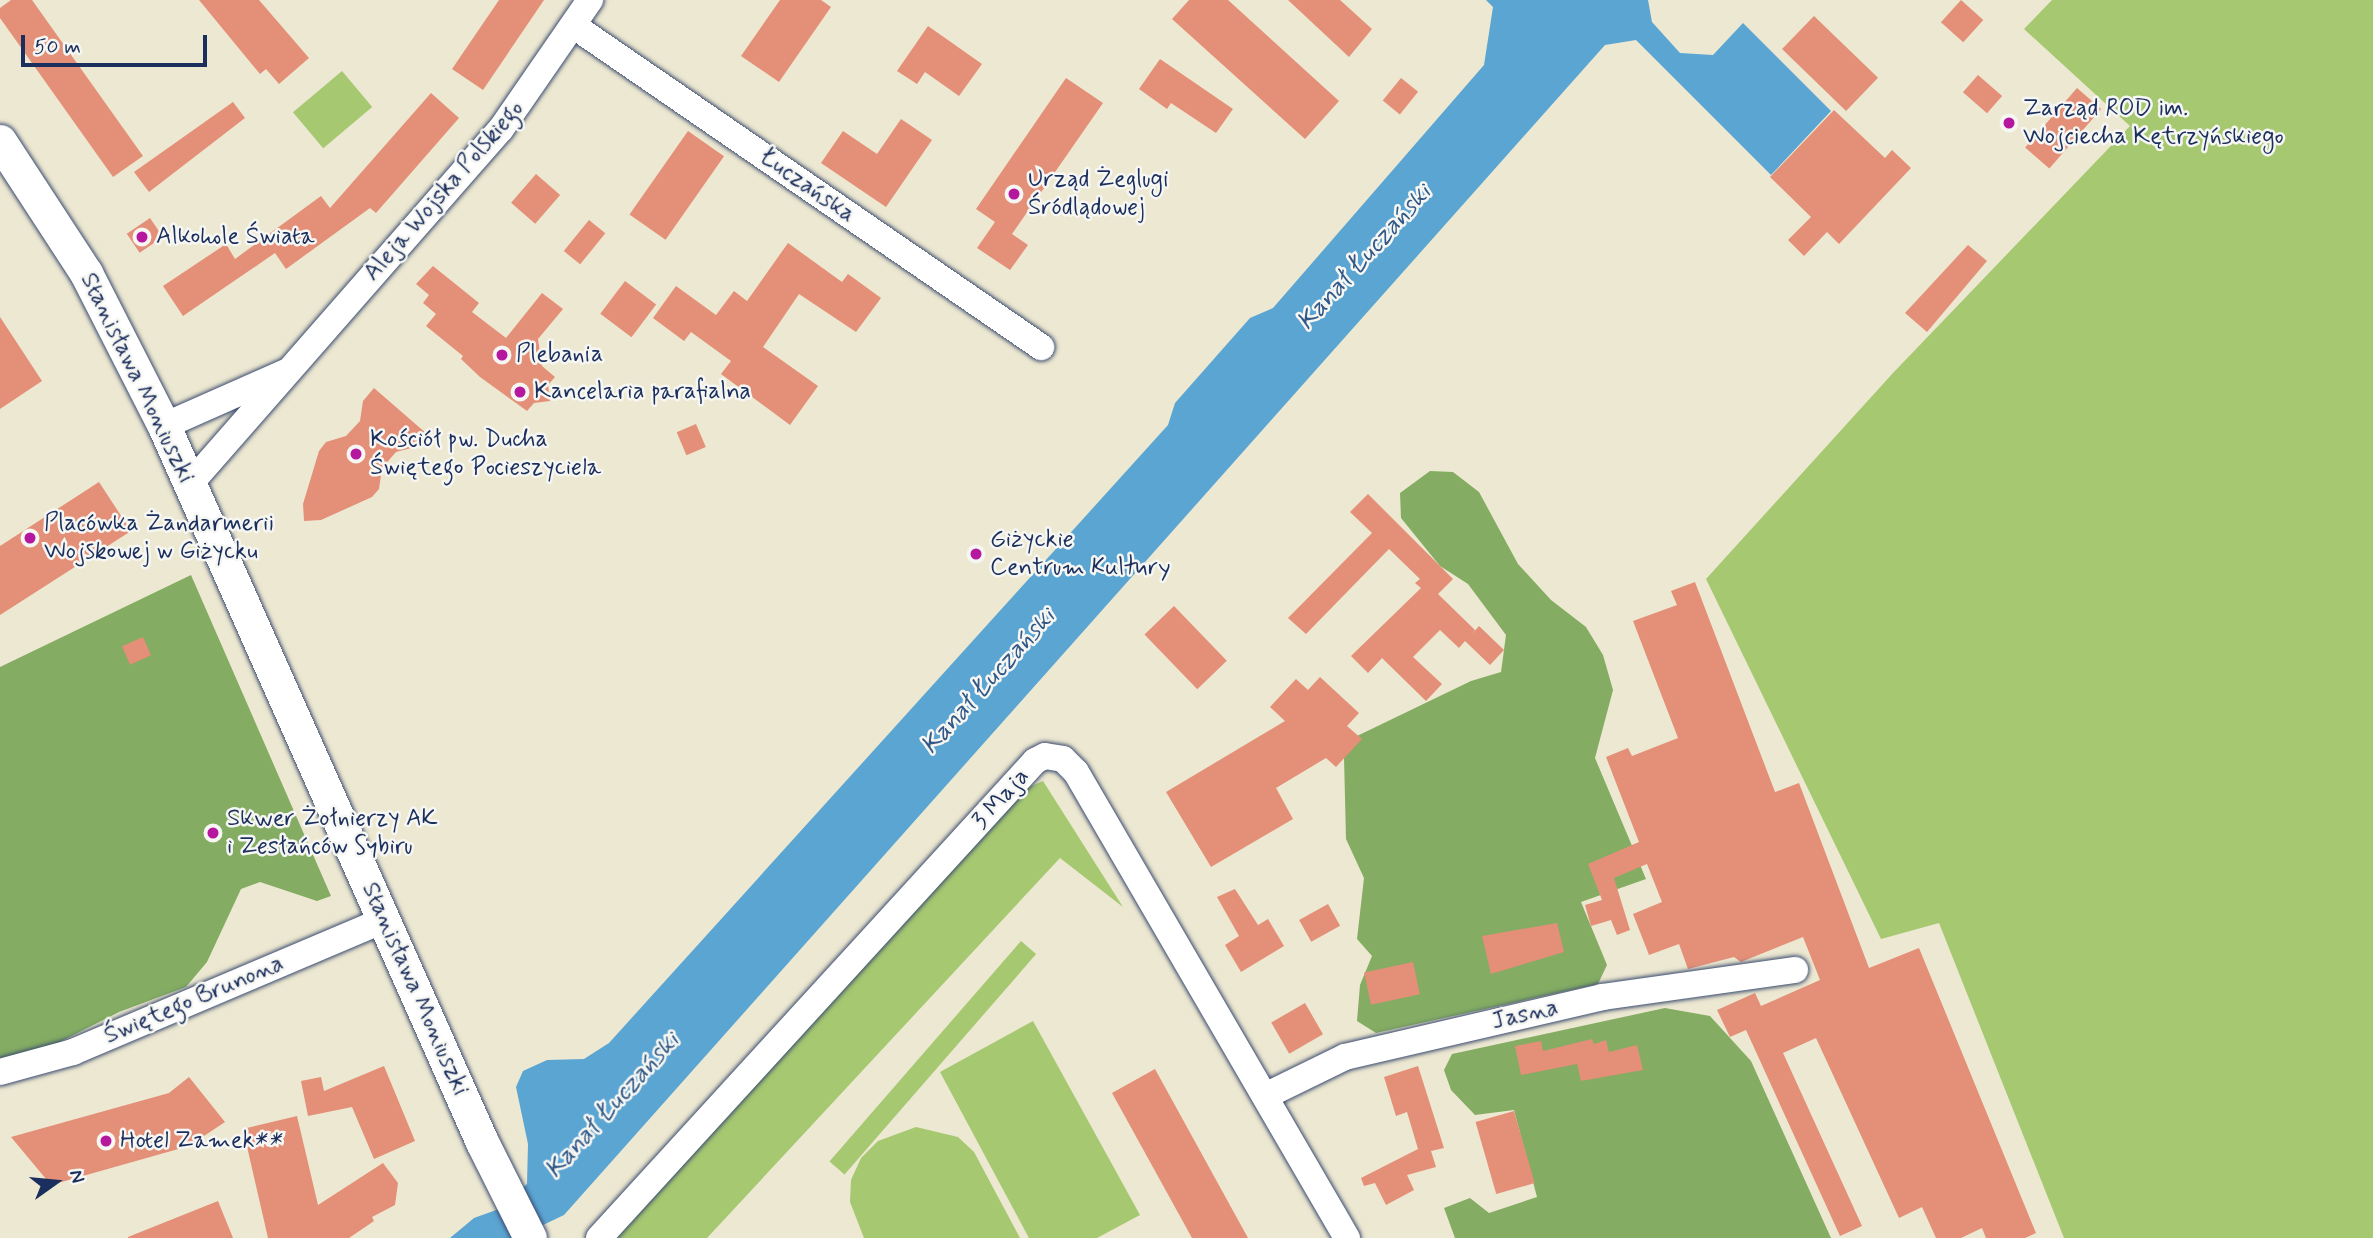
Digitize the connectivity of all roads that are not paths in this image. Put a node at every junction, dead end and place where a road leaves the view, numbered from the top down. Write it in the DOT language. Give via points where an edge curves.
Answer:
graph roads {
  1 [pos="590,0"];
  2 [pos="574,26"];
  3 [pos="0,141"];
  4 [pos="1041,347"];
  5 [pos="286,372"];
  6 [pos="164,426"];
  7 [pos="190,484"];
  8 [pos="384,920"];
  9 [pos="1794,970"];
  10 [pos="0,1072"];
  11 [pos="1265,1096"];
  12 [pos="530,1238"];
  13 [pos="599,1238"];
  14 [pos="1347,1238"];
  1 -- 2 [label="street, Aleja Wojska Polskiego"];
  2 -- 4 [label="street, Łuczańska"];
  2 -- 5 [label="street, Aleja Wojska Polskiego" via="501,129"];
  3 -- 6 [label="street, Stanisława Moniuszki" via="86,273"];
  5 -- 6 [label="street, Aleja Wojska Polskiego"];
  5 -- 7 [label="street, Aleja Wojska Polskiego" via="255,415"];
  6 -- 7 [label="street, Stanisława Moniuszki"];
  7 -- 8 [label="street, Stanisława Moniuszki"];
  8 -- 10 [label="street, Świętego Brunona" via="50,1061"];
  8 -- 12 [label="street, Stanisława Moniuszki"];
  9 -- 11 [label="street, Jasna" via="1615,994 1345,1057"];
  11 -- 13 [label="street, 3 Maja" via="1076,772 1054,757 1035,761"];
  11 -- 14 [label="street, 3 Maja"];
}
